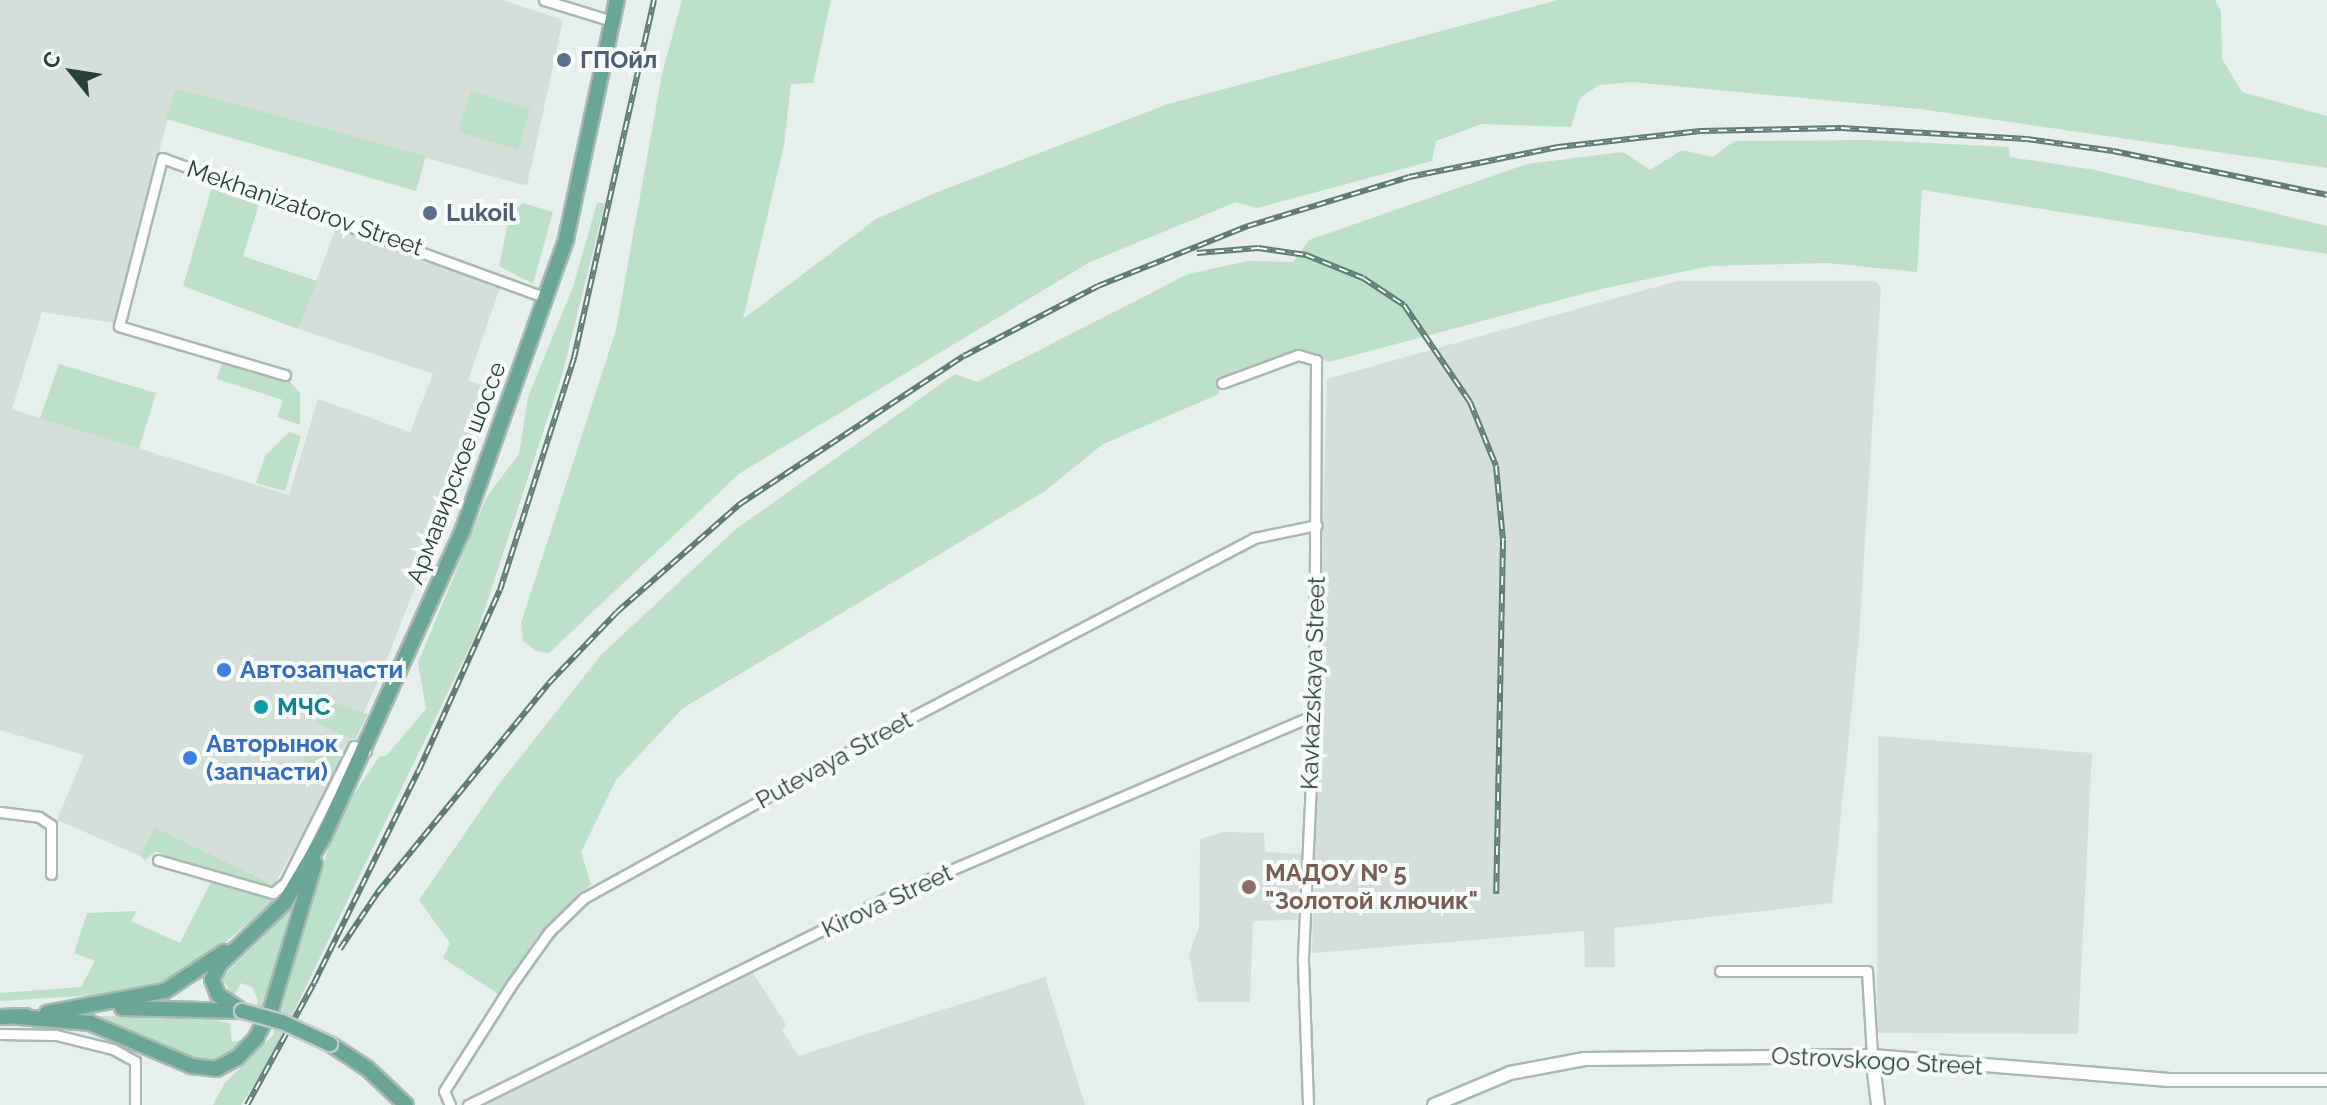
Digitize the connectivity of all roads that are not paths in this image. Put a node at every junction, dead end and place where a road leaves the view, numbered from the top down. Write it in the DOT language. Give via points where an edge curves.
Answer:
graph roads {
  1 [pos="544,0"];
  2 [pos="617,0"];
  3 [pos="612,21"];
  4 [pos="546,298"];
  5 [pos="285,375"];
  6 [pos="1222,383"];
  7 [pos="1317,525"];
  8 [pos="1314,715"];
  9 [pos="366,751"];
  10 [pos="0,812"];
  11 [pos="324,836"];
  12 [pos="158,860"];
  13 [pos="51,874"];
  14 [pos="257,929"];
  15 [pos="1720,971"];
  16 [pos="85,1008"];
  17 [pos="242,1011"];
  18 [pos="0,1017"];
  19 [pos="19,1017"];
  20 [pos="0,1034"];
  21 [pos="1872,1056"];
  22 [pos="2327,1080"];
  23 [pos="135,1105"];
  24 [pos="406,1105"];
  25 [pos="450,1105"];
  26 [pos="468,1105"];
  27 [pos="1308,1105"];
  28 [pos="1434,1105"];
  29 [pos="1878,1105"];
  1 -- 3 [label="street"];
  2 -- 3 [label="main road, Армавирское шоссе"];
  3 -- 4 [label="main road, Армавирское шоссе" via="575,205"];
  4 -- 5 [label="street, Mekhanizatorov Street" via="162,158 119,326"];
  4 -- 9 [label="main road, Армавирское шоссе" via="463,529"];
  6 -- 7 [label="street, Kavkazskaya Street" via="1298,355 1316,360"];
  7 -- 8 [label="street, Kavkazskaya Street"];
  7 -- 25 [label="street, Putevaya Street" via="1254,538 895,726 584,898 549,932 512,984 444,1091"];
  8 -- 26 [label="street, Kirova Street" via="899,892"];
  8 -- 27 [label="street, Kavkazskaya Street" via="1303,961"];
  9 -- 11 [label="main road, Армавирское шоссе"];
  9 -- 12 [label="street" via="354,746 285,883 273,893"];
  10 -- 13 [label="street" via="39,817 51,825"];
  11 -- 14 [label="main road, Армавирское шоссе" via="285,902"];
  11 -- 19 [label="main road" via="272,1006 256,1038 237,1058 216,1069 192,1066 90,1023"];
  14 -- 16 [label="main road" via="165,991"];
  14 -- 17 [label="main road" via="220,964 212,979 218,995"];
  15 -- 21 [label="street" via="1867,971"];
  16 -- 17 [label="main road"];
  16 -- 19 [label="main road"];
  17 -- 24 [label="main road, bridge" via="330,1044 368,1069"];
  18 -- 19 [label="main road"];
  20 -- 23 [label="street" via="84,1040 135,1061"];
  21 -- 22 [label="street, Ostrovskogo Street" via="2169,1080"];
  21 -- 28 [label="street, Ostrovskogo Street" via="1573,1060 1510,1073"];
  21 -- 29 [label="street"];
}
